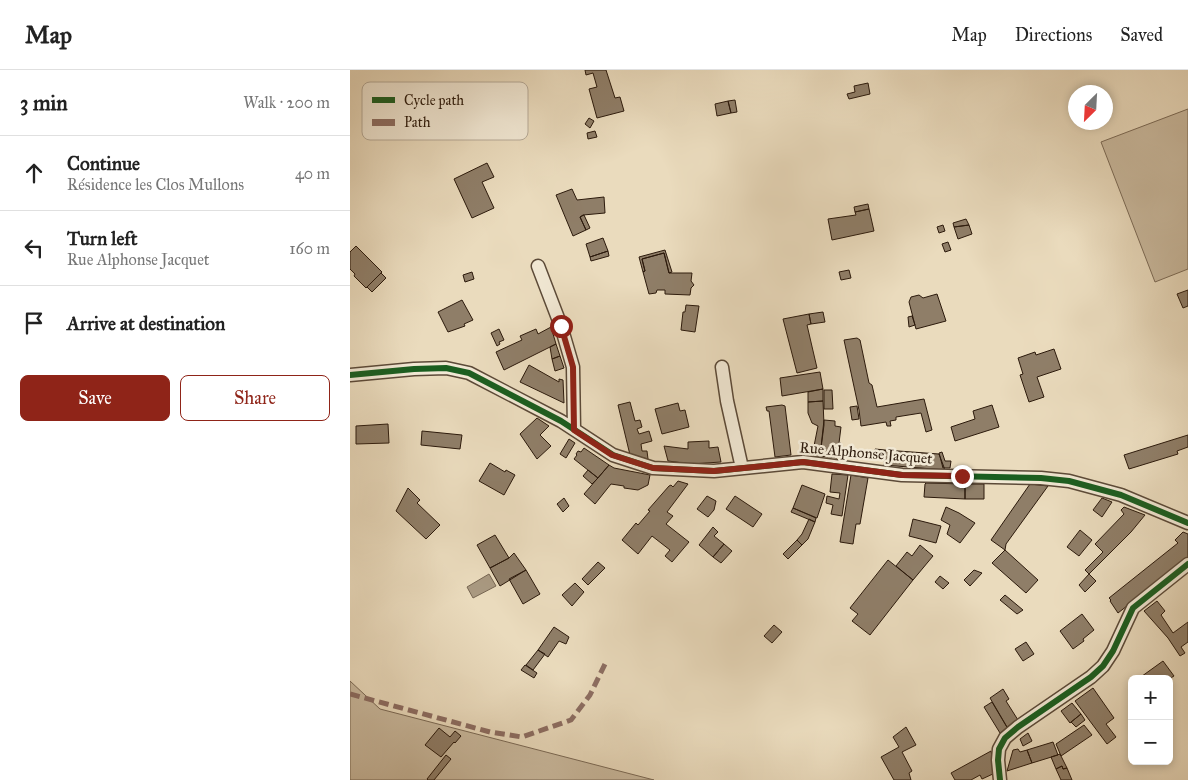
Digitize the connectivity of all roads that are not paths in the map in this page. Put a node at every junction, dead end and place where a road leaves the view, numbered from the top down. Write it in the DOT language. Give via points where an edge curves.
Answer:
graph roads {
  1 [pos="538,266"];
  2 [pos="722,367"];
  3 [pos="350,375"];
  4 [pos="574,430"];
  5 [pos="742,468"];
  6 [pos="1188,523"];
  7 [pos="1188,564"];
  8 [pos="1000,780"];
  1 -- 4 [label="street" via="573,367"];
  2 -- 5 [label="street"];
  3 -- 4 [label="street, Rue Alphonse Jacquet" via="446,368 469,373"];
  4 -- 5 [label="street, Rue Alphonse Jacquet" via="612,455 653,468 714,471"];
  5 -- 6 [label="street, Rue Alphonse Jacquet" via="803,462 902,475 1069,481 1121,495"];
  7 -- 8 [label="street" via="1133,608 1103,666 1005,738 999,749"];
}
